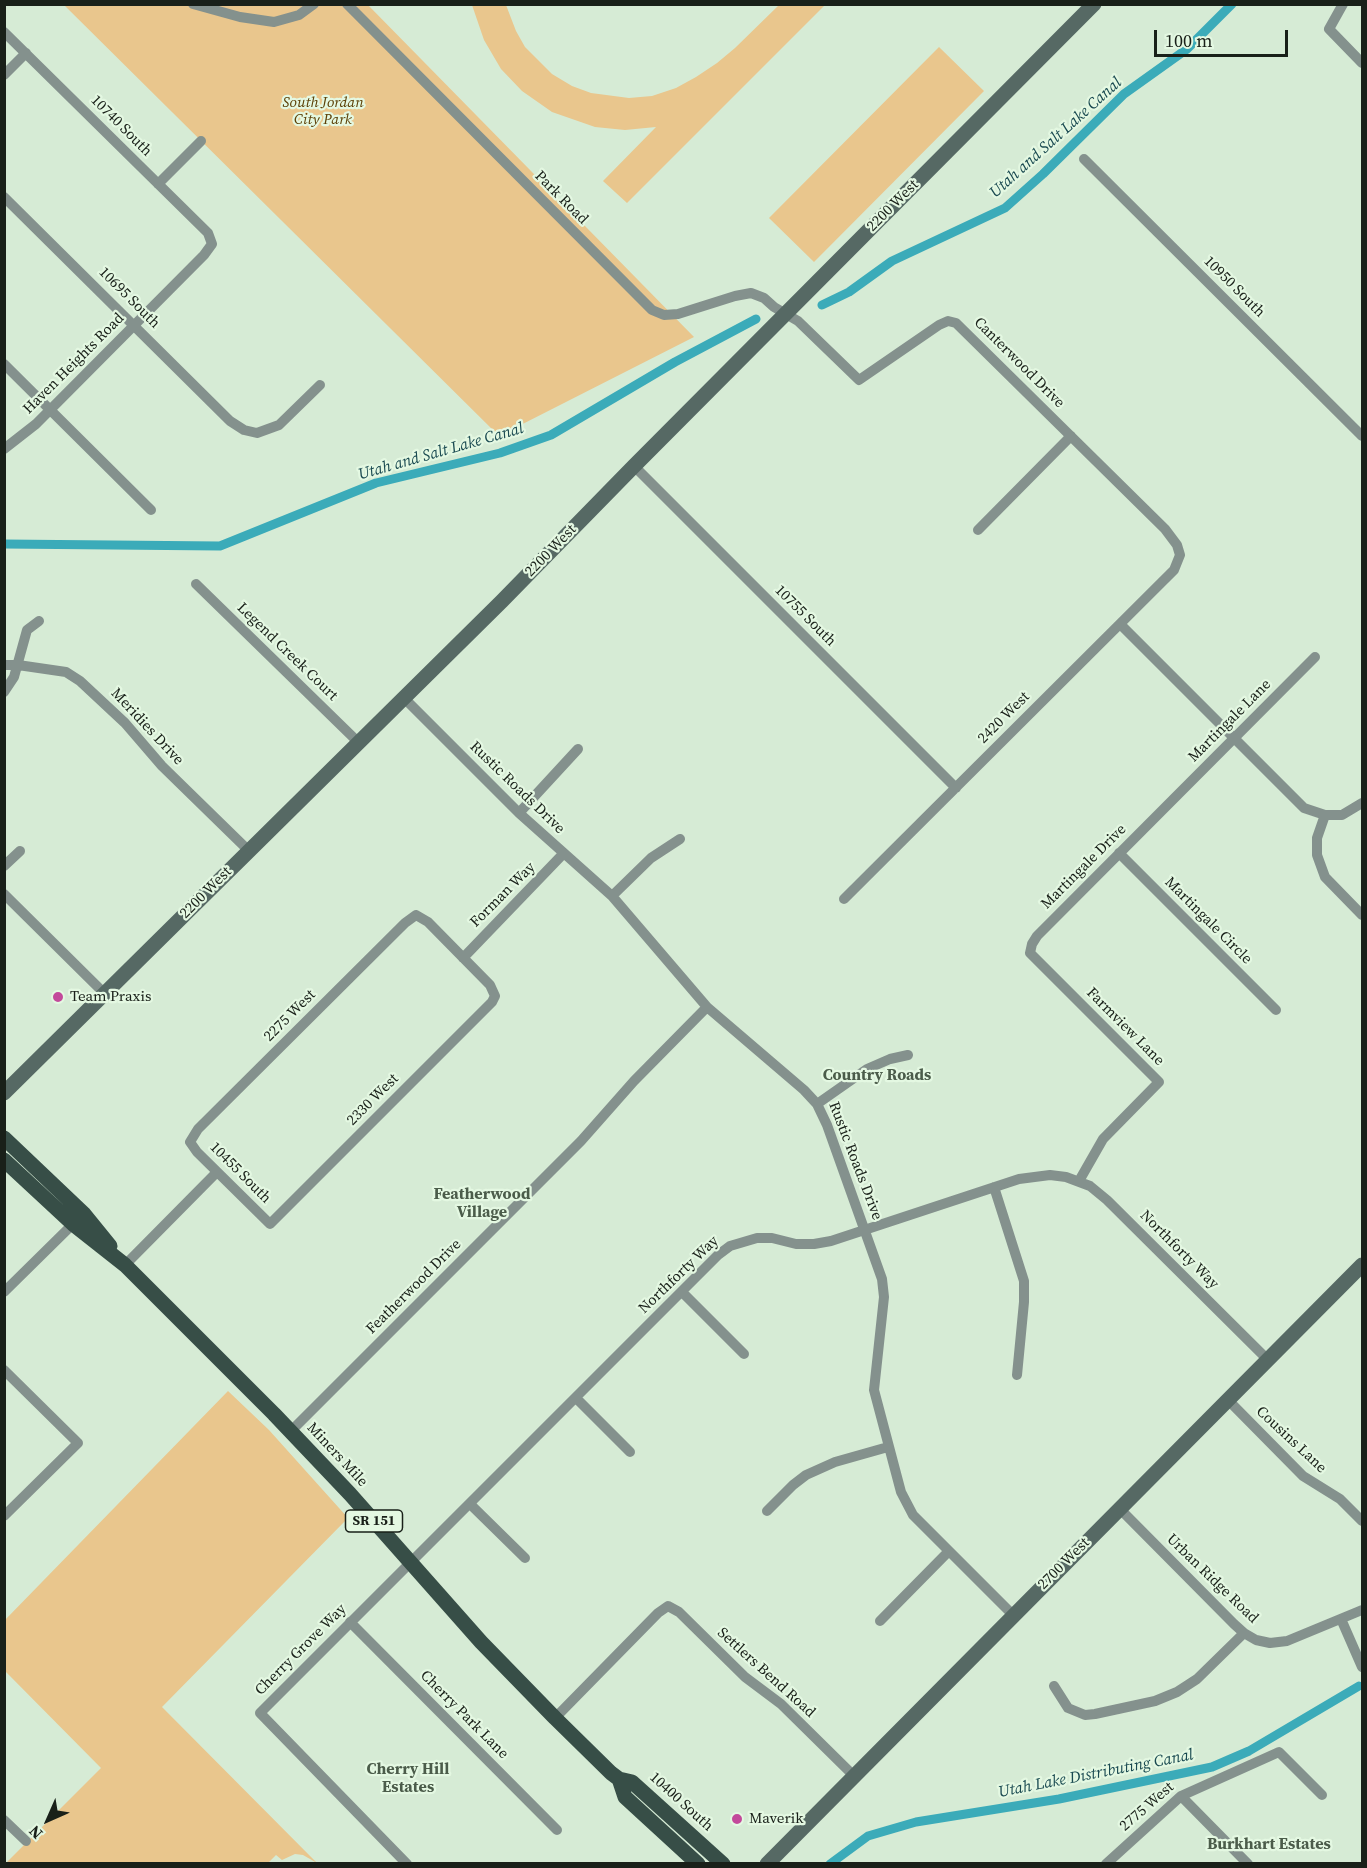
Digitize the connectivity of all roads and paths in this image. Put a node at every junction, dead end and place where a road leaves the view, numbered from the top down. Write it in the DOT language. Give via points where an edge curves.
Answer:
graph roads {
  1 [pos="193,4"];
  2 [pos="315,4"];
  3 [pos="347,4"];
  4 [pos="1094,4"];
  5 [pos="1342,4"];
  6 [pos="4,32"];
  7 [pos="26,53"];
  8 [pos="1362,63"];
  9 [pos="4,75"];
  10 [pos="201,141"];
  11 [pos="1084,159"];
  12 [pos="158,184"];
  13 [pos="4,197"];
  14 [pos="212,244"];
  15 [pos="786,314"];
  16 [pos="135,324"];
  17 [pos="4,364"];
  18 [pos="320,385"];
  19 [pos="50,409"];
  20 [pos="1071,436"];
  21 [pos="1362,436"];
  22 [pos="4,449"];
  23 [pos="634,466"];
  24 [pos="151,510"];
  25 [pos="978,530"];
  26 [pos="1180,555"];
  27 [pos="196,584"];
  28 [pos="39,621"];
  29 [pos="1120,624"];
  30 [pos="1315,657"];
  31 [pos="4,665"];
  32 [pos="18,665"];
  33 [pos="4,692"];
  34 [pos="404,697"];
  35 [pos="1233,739"];
  36 [pos="358,742"];
  37 [pos="578,749"];
  38 [pos="956,788"];
  39 [pos="1362,803"];
  40 [pos="1166,807"];
  41 [pos="519,813"];
  42 [pos="1325,815"];
  43 [pos="680,839"];
  44 [pos="20,850"];
  45 [pos="248,850"];
  46 [pos="564,853"];
  47 [pos="1119,853"];
  48 [pos="4,866"];
  49 [pos="4,894"];
  50 [pos="612,896"];
  51 [pos="844,899"];
  52 [pos="1362,915"];
  53 [pos="1030,953"];
  54 [pos="463,958"];
  55 [pos="104,993"];
  56 [pos="707,1007"];
  57 [pos="1276,1010"];
  58 [pos="908,1055"];
  59 [pos="4,1093"];
  60 [pos="817,1104"];
  61 [pos="4,1138"];
  62 [pos="190,1142"];
  63 [pos="4,1160"];
  64 [pos="217,1172"];
  65 [pos="1079,1181"];
  66 [pos="994,1187"];
  67 [pos="72,1224"];
  68 [pos="270,1224"];
  69 [pos="866,1229"];
  70 [pos="125,1265"];
  71 [pos="1362,1265"];
  72 [pos="4,1292"];
  73 [pos="682,1292"];
  74 [pos="744,1354"];
  75 [pos="1268,1360"];
  76 [pos="4,1370"];
  77 [pos="1017,1376"];
  78 [pos="576,1398"];
  79 [pos="1228,1400"];
  80 [pos="291,1431"];
  81 [pos="888,1447"];
  82 [pos="630,1452"];
  83 [pos="470,1504"];
  84 [pos="1120,1509"];
  85 [pos="767,1511"];
  86 [pos="4,1516"];
  87 [pos="1362,1521"];
  88 [pos="949,1551"];
  89 [pos="525,1558"];
  90 [pos="410,1562"];
  91 [pos="1362,1610"];
  92 [pos="1013,1615"];
  93 [pos="1341,1619"];
  94 [pos="880,1621"];
  95 [pos="350,1622"];
  96 [pos="1244,1633"];
  97 [pos="1362,1667"];
  98 [pos="1054,1686"];
  99 [pos="555,1718"];
  100 [pos="853,1775"];
  101 [pos="619,1779"];
  102 [pos="1322,1794"];
  103 [pos="1181,1796"];
  104 [pos="4,1820"];
  105 [pos="557,1830"];
  106 [pos="26,1840"];
  107 [pos="407,1863"];
  108 [pos="698,1863"];
  109 [pos="723,1863"];
  110 [pos="767,1863"];
  111 [pos="1106,1863"];
  112 [pos="1248,1863"];
  1 -- 2 [label="street" via="274,22 298,15"];
  3 -- 15 [label="street, Park Road" via="652,310 664,315 678,314 751,293"];
  4 -- 15 [label="street, 2200 West"];
  5 -- 8 [label="street" via="1329,29"];
  6 -- 7 [label="street, 10740 South"];
  7 -- 9 [label="street"];
  7 -- 12 [label="street, 10740 South"];
  10 -- 12 [label="street"];
  11 -- 21 [label="street, 10950 South"];
  12 -- 14 [label="street, 10740 South" via="208,233"];
  13 -- 16 [label="street, 10695 South"];
  14 -- 16 [label="street, Haven Heights Road"];
  15 -- 20 [label="street, Canterwood Drive" via="859,380 939,325 956,323"];
  15 -- 23 [label="street, 2200 West"];
  16 -- 18 [label="street, 10695 South" via="230,421 250,432 279,424"];
  16 -- 19 [label="street, Haven Heights Road"];
  17 -- 19 [label="street"];
  19 -- 22 [label="street, Haven Heights Road"];
  19 -- 24 [label="street"];
  20 -- 25 [label="street"];
  20 -- 26 [label="street, Canterwood Drive" via="1165,529"];
  23 -- 34 [label="street, 2200 West"];
  23 -- 38 [label="street, 10755 South"];
  26 -- 29 [label="street, 2420 West" via="1174,570"];
  27 -- 36 [label="street, Legend Creek Court"];
  28 -- 32 [label="street" via="27,630"];
  29 -- 35 [label="street"];
  29 -- 38 [label="street, 2420 West"];
  30 -- 35 [label="street, Martingale Lane"];
  31 -- 32 [label="street, Meridies Drive"];
  32 -- 33 [label="street"];
  32 -- 45 [label="street, Meridies Drive" via="66,672 80,681"];
  34 -- 36 [label="street, 2200 West"];
  34 -- 41 [label="street, Rustic Roads Drive"];
  35 -- 40 [label="street, Martingale Lane"];
  35 -- 42 [label="street" via="1304,808"];
  36 -- 45 [label="street, 2200 West"];
  37 -- 41 [label="street"];
  38 -- 51 [label="street, 2420 West"];
  39 -- 42 [label="street" via="1342,815"];
  40 -- 47 [label="street, Martingale Drive"];
  41 -- 46 [label="street, Rustic Roads Drive"];
  42 -- 52 [label="street" via="1317,838 1317,855 1325,877"];
  43 -- 50 [label="street" via="651,858"];
  44 -- 48 [label="street"];
  45 -- 55 [label="street, 2200 West"];
  46 -- 50 [label="street, Rustic Roads Drive"];
  46 -- 54 [label="street, Forman Way"];
  47 -- 53 [label="street, Martingale Drive" via="1037,936"];
  47 -- 57 [label="street, Martingale Circle"];
  49 -- 55 [label="street"];
  50 -- 56 [label="street, Rustic Roads Drive"];
  53 -- 65 [label="street, Farmview Lane" via="1159,1082 1103,1139"];
  54 -- 62 [label="street, 2275 West" via="416,915 198,1129"];
  54 -- 68 [label="street, 2330 West" via="490,985 495,996 488,1007"];
  55 -- 59 [label="street, 2200 West"];
  56 -- 60 [label="street, Rustic Roads Drive"];
  56 -- 80 [label="street, Featherwood Drive" via="581,1141"];
  58 -- 60 [label="street" via="867,1069"];
  60 -- 69 [label="street, Rustic Roads Drive"];
  61 -- 70 [label="main road, SR 151" via="84,1214"];
  62 -- 64 [label="street, 10455 South"];
  63 -- 67 [label="main road, Miners Mile / SR 151"];
  64 -- 68 [label="street, 10455 South"];
  64 -- 70 [label="street"];
  65 -- 66 [label="street, Northforty Way" via="1035,1176"];
  65 -- 75 [label="street, Northforty Way" via="1107,1200"];
  66 -- 69 [label="street, Northforty Way"];
  66 -- 77 [label="street" via="1024,1281"];
  67 -- 70 [label="main road, Miners Mile / SR 151"];
  67 -- 72 [label="street"];
  69 -- 73 [label="street, Northforty Way" via="814,1244 772,1238 743,1241 718,1255"];
  69 -- 81 [label="street, Rustic Roads Drive" via="884,1297 874,1390"];
  70 -- 80 [label="main road, Miners Mile / SR 151"];
  71 -- 75 [label="street, 2700 West"];
  73 -- 74 [label="street"];
  73 -- 78 [label="street, Northforty Way"];
  75 -- 79 [label="street, 2700 West"];
  76 -- 86 [label="street" via="78,1443"];
  78 -- 82 [label="street"];
  78 -- 83 [label="street, Northforty Way"];
  79 -- 84 [label="street, 2700 West"];
  79 -- 87 [label="street, Cousins Lane" via="1303,1476 1340,1499"];
  80 -- 90 [label="main road, Miners Mile / SR 151"];
  81 -- 85 [label="street" via="813,1472"];
  81 -- 88 [label="street, Rustic Roads Drive" via="908,1508"];
  83 -- 89 [label="street"];
  83 -- 90 [label="street, Northforty Way"];
  84 -- 92 [label="street, 2700 West"];
  84 -- 96 [label="street, Urban Ridge Road"];
  88 -- 92 [label="street, Rustic Roads Drive"];
  88 -- 94 [label="street"];
  90 -- 95 [label="street, Cherry Grove Way"];
  90 -- 99 [label="main road, Miners Mile / SR 151"];
  91 -- 93 [label="street, Urban Ridge Road"];
  92 -- 100 [label="street, 2700 West"];
  93 -- 96 [label="street, Urban Ridge Road" via="1281,1642 1263,1642"];
  93 -- 97 [label="street"];
  95 -- 105 [label="street, Cherry Park Lane"];
  95 -- 107 [label="street, Cherry Grove Way" via="260,1713"];
  96 -- 98 [label="street" via="1197,1679 1155,1701 1085,1715 1068,1707"];
  99 -- 100 [label="street, Settlers Bend Road" via="668,1606 680,1612 745,1677 781,1704"];
  99 -- 101 [label="main road, Miners Mile / SR 151"];
  100 -- 110 [label="street, 2700 West"];
  101 -- 108 [label="main road, SR 151" via="625,1797"];
  101 -- 109 [label="main road, 10400 South / SR 151" via="632,1782"];
  102 -- 103 [label="street, 2775 West" via="1279,1752"];
  103 -- 111 [label="street, 2775 West"];
  103 -- 112 [label="street"];
  104 -- 106 [label="street"];
}
